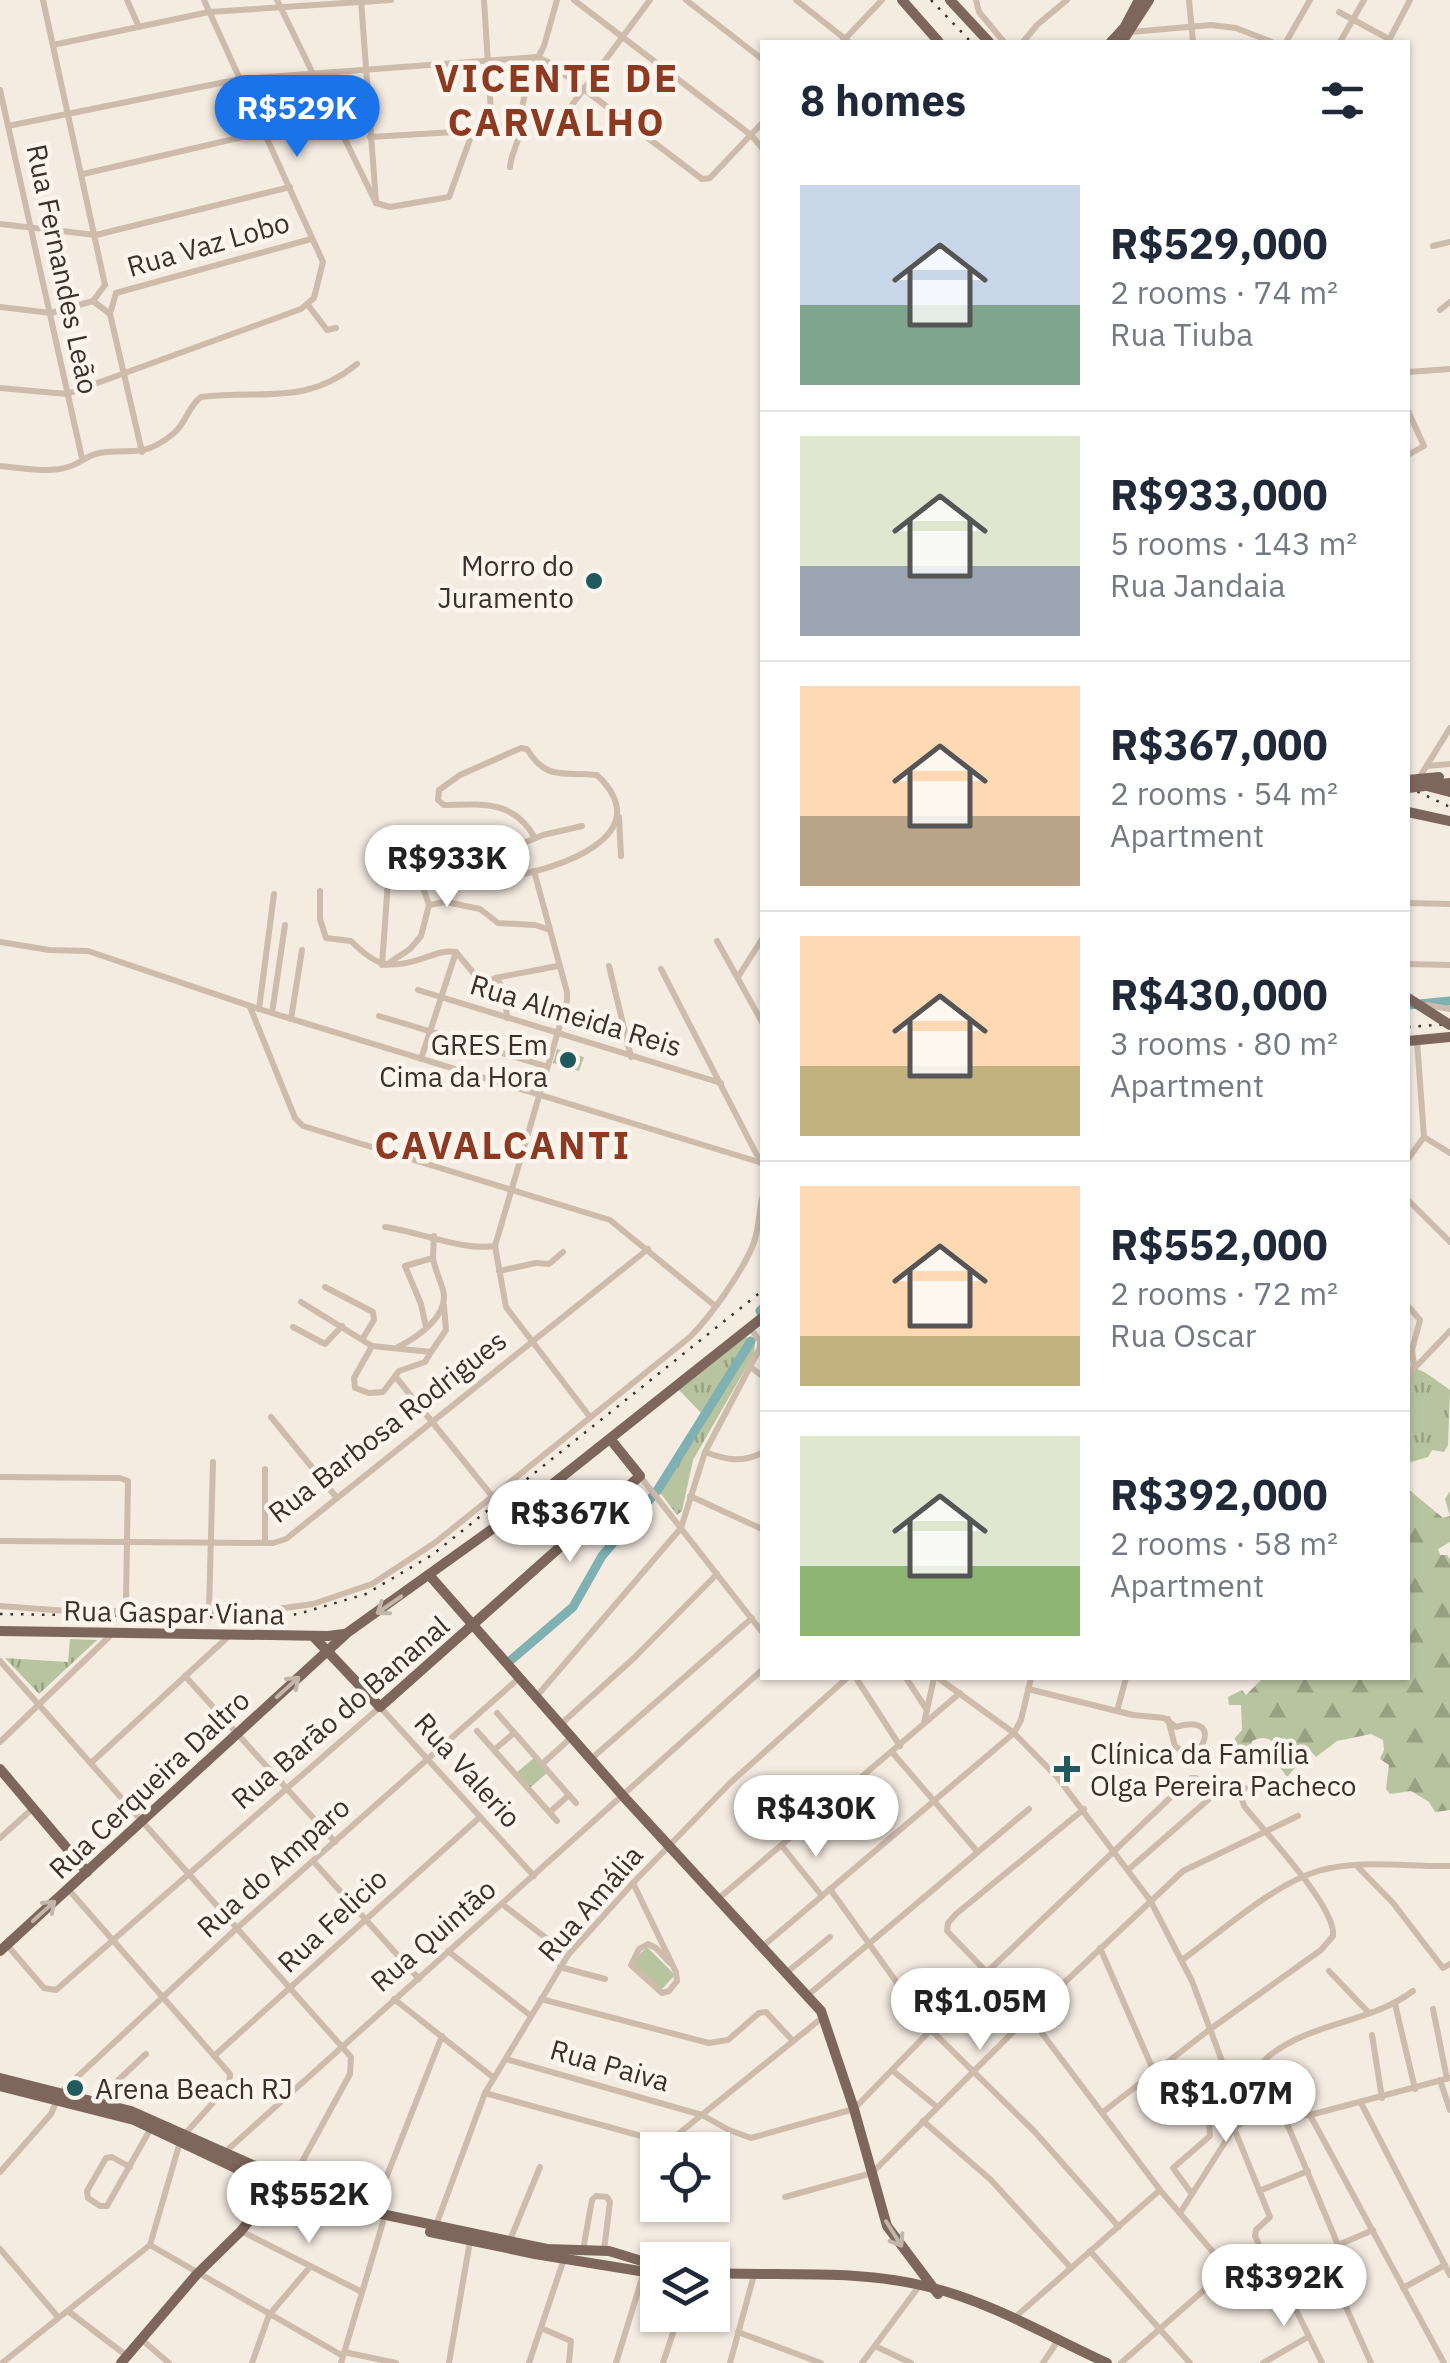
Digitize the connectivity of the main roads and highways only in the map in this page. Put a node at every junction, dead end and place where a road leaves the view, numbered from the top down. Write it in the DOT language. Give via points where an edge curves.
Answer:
graph roads {
  1 [pos="902,0"];
  2 [pos="950,0"];
  3 [pos="1139,0"];
  4 [pos="1149,0"];
  5 [pos="936,40"];
  6 [pos="986,40"];
  7 [pos="1113,40"];
  8 [pos="1124,40"];
  9 [pos="1450,780"];
  10 [pos="1410,783"];
  11 [pos="1450,792"];
  12 [pos="1410,812"];
  13 [pos="1450,821"];
  14 [pos="1410,996"];
  15 [pos="1450,1025"];
  16 [pos="1450,1039"];
  17 [pos="1412,1040"];
  18 [pos="760,1320"];
  19 [pos="611,1440"];
  20 [pos="430,1576"];
  21 [pos="473,1624"];
  22 [pos="0,1631"];
  23 [pos="347,1632"];
  24 [pos="313,1636"];
  25 [pos="328,1650"];
  26 [pos="380,1707"];
  27 [pos="0,1769"];
  28 [pos="87,1872"];
  29 [pos="3,1948"];
  30 [pos="0,2078"];
  31 [pos="0,2086"];
  32 [pos="58,2097"];
  33 [pos="182,2139"];
  34 [pos="277,2175"];
  35 [pos="278,2188"];
  36 [pos="438,2226"];
  37 [pos="470,2236"];
  38 [pos="603,2250"];
  39 [pos="640,2263"];
  40 [pos="598,2265"];
  41 [pos="640,2271"];
  42 [pos="730,2277"];
  43 [pos="918,2281"];
  44 [pos="935,2291"];
  45 [pos="124,2360"];
  46 [pos="1093,2363"];
  47 [pos="1108,2363"];
  1 -- 5 [label="main road"];
  2 -- 6 [label="main road"];
  3 -- 7 [label="main road"];
  4 -- 8 [label="main road"];
  9 -- 10 [label="main road, bridge"];
  10 -- 11 [label="main road"];
  12 -- 13 [label="main road"];
  14 -- 15 [label="main road, bridge"];
  16 -- 17 [label="main road"];
  18 -- 19 [label="main road, Rua Cerqueira Daltro"];
  19 -- 20 [label="main road, Rua Cerqueira Daltro"];
  19 -- 21 [label="main road, Rua Barão do Bananal" via="640,1476"];
  20 -- 21 [label="main road"];
  20 -- 23 [label="main road, Rua Cerqueira Daltro, one-way"];
  21 -- 26 [label="main road, Rua Barão do Bananal"];
  21 -- 43 [label="main road, one-way" via="824,2016 888,2226"];
  22 -- 24 [label="main road, Rua Gaspar Viana"];
  23 -- 24 [label="main road, Rua Gaspar Viana"];
  23 -- 25 [label="main road, Rua Cerqueira Daltro"];
  24 -- 25 [label="main road"];
  25 -- 26 [label="main road, Rua Valerio"];
  28 -- 25 [label="main road, Rua Cerqueira Daltro, one-way"];
  27 -- 28 [label="main road"];
  29 -- 28 [label="main road, Rua Cerqueira Daltro, one-way"];
  30 -- 32 [label="main road"];
  31 -- 32 [label="main road"];
  32 -- 33 [label="main road"];
  32 -- 33 [label="main road" via="131,2111"];
  33 -- 34 [label="main road"];
  33 -- 35 [label="main road"];
  34 -- 35 [label="main road"];
  34 -- 36 [label="main road" via="372,2212"];
  35 -- 36 [label="main road" via="382,2222"];
  35 -- 45 [label="main road"];
  36 -- 37 [label="main road"];
  36 -- 37 [label="main road"];
  37 -- 38 [label="main road"];
  37 -- 40 [label="main road"];
  38 -- 39 [label="main road"];
  38 -- 40 [label="main road"];
  40 -- 41 [label="main road"];
  42 -- 43 [label="main road"];
  43 -- 44 [label="main road"];
  43 -- 44 [label="main road"];
  44 -- 46 [label="main road"];
  44 -- 47 [label="main road" via="962,2296"];
}
